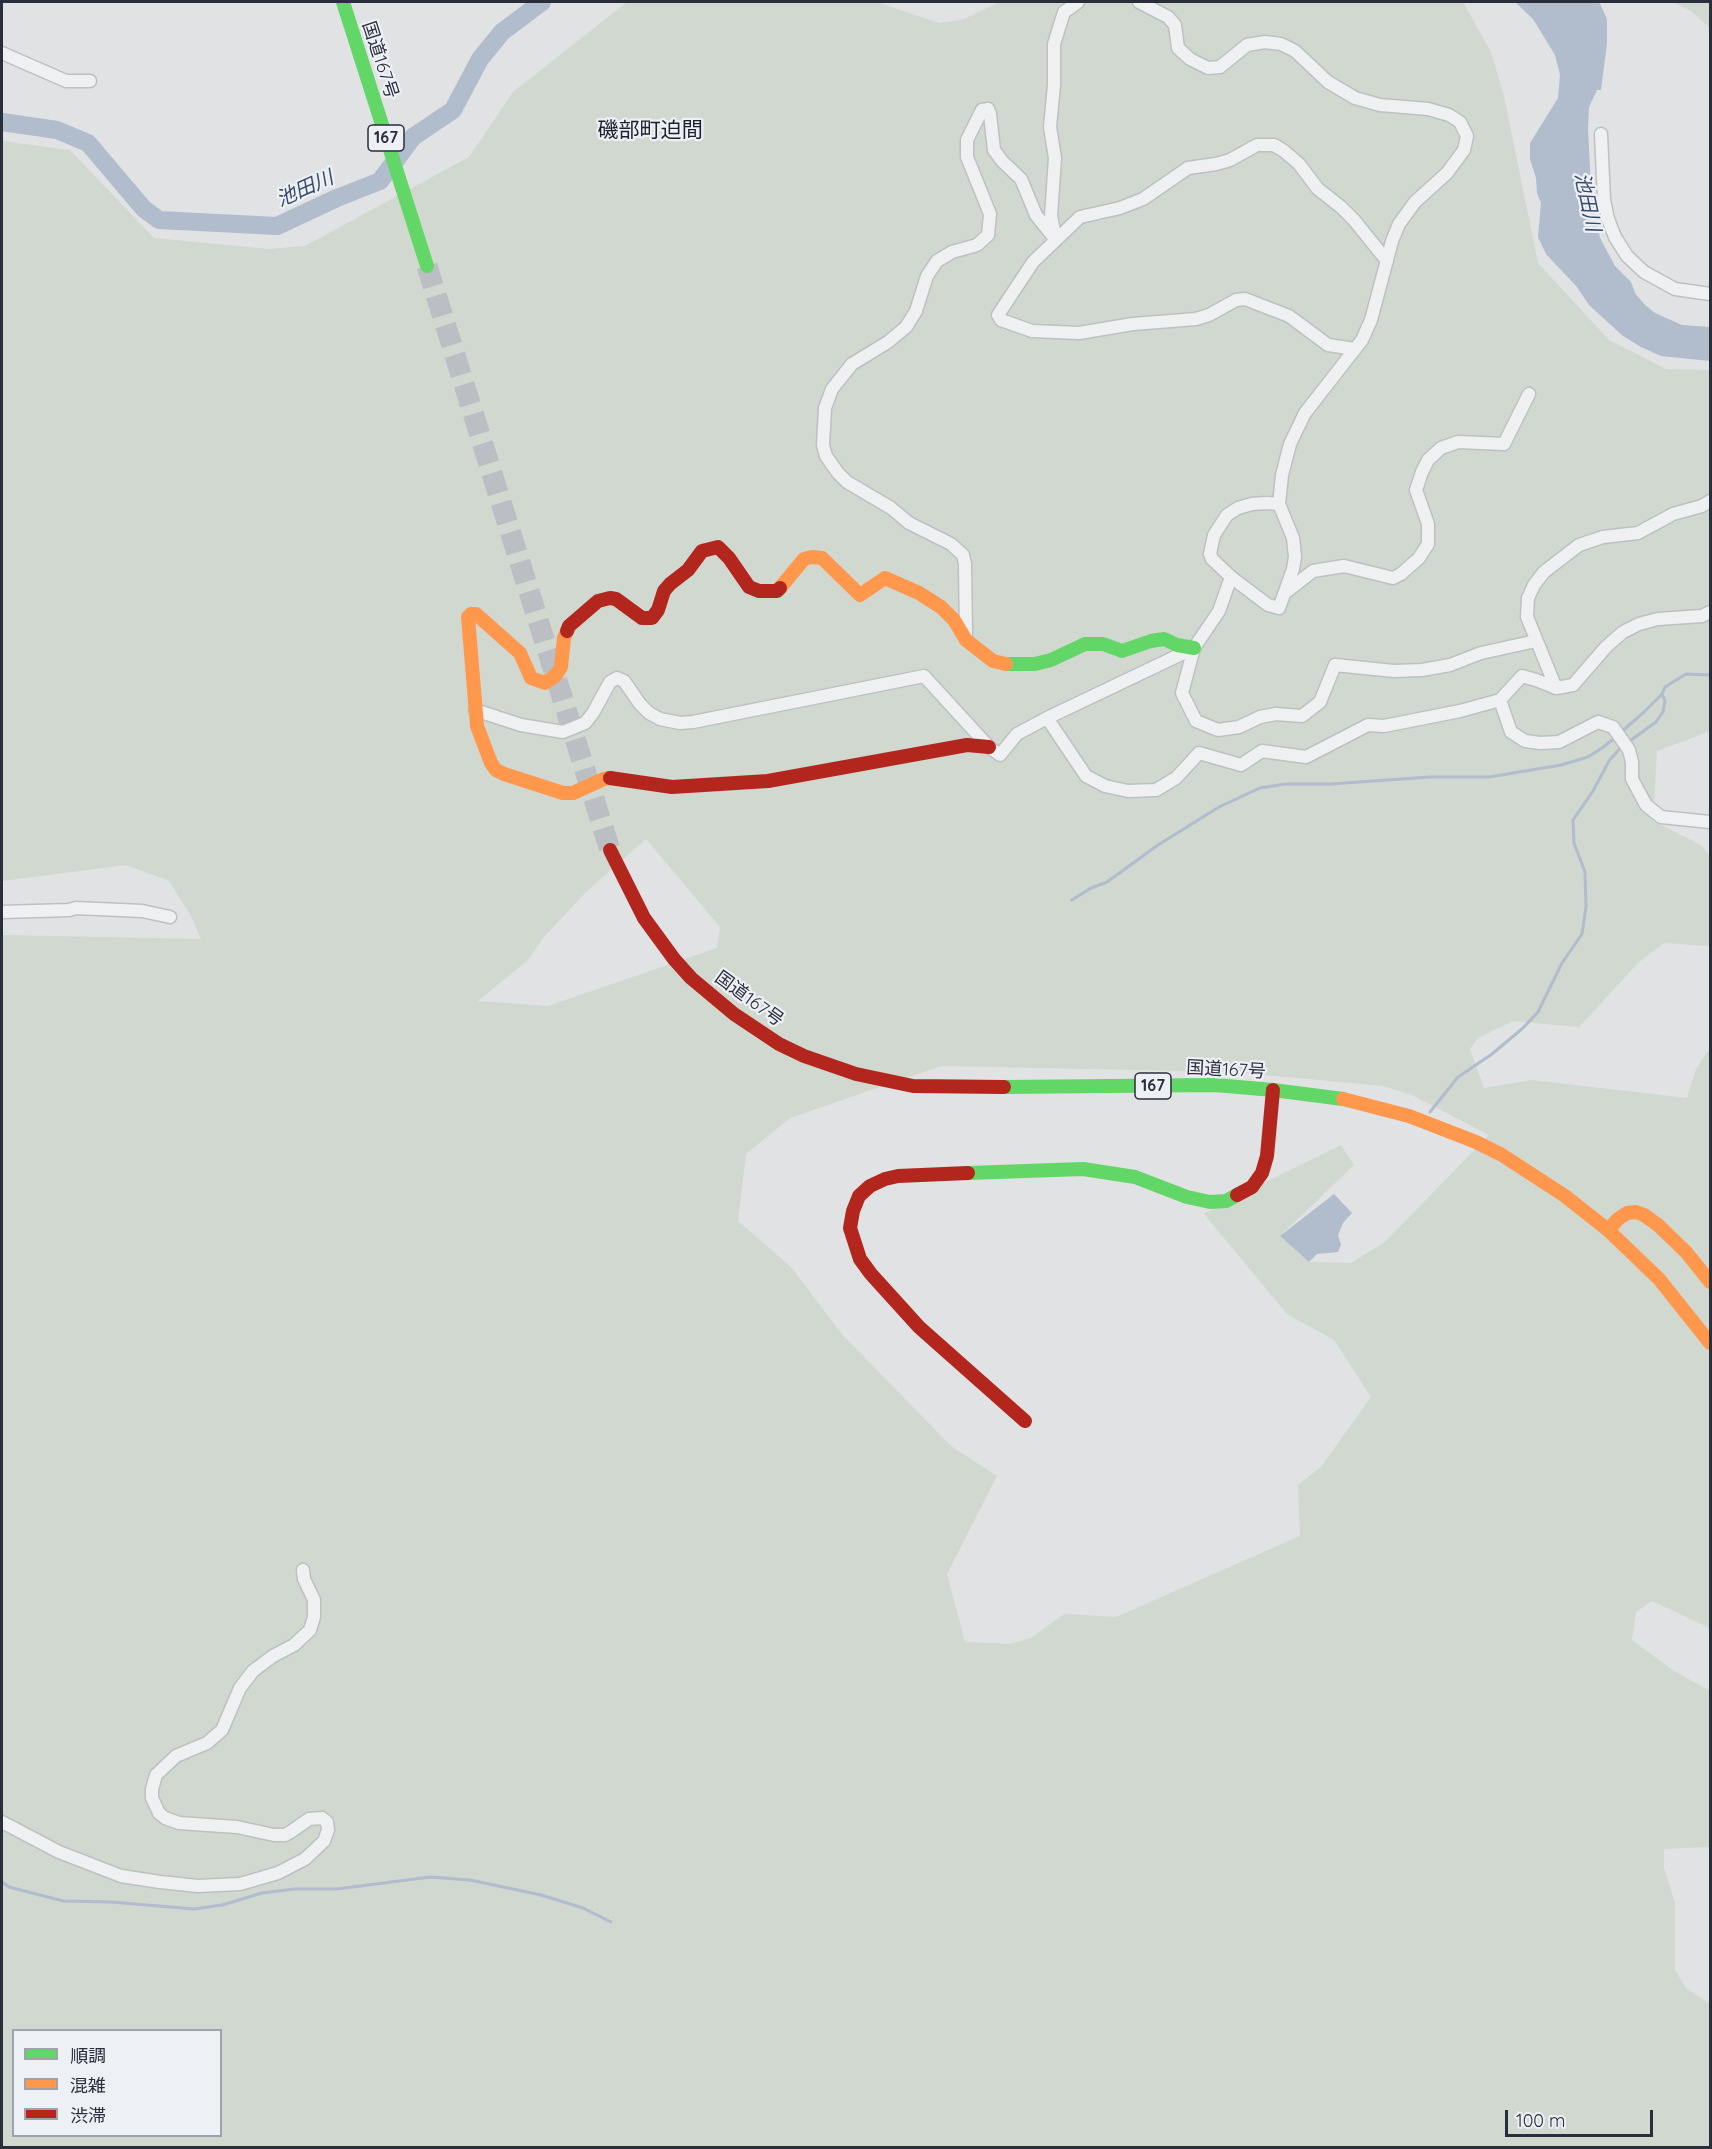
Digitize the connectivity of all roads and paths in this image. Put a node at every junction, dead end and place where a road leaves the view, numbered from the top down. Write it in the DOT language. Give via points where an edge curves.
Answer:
graph roads {
  1 [pos="343,2"];
  2 [pos="1078,2"];
  3 [pos="1139,2"];
  4 [pos="2,53"];
  5 [pos="90,81"];
  6 [pos="1601,134"];
  7 [pos="1056,240"];
  8 [pos="1387,261"];
  9 [pos="427,266"];
  10 [pos="1710,294"];
  11 [pos="1355,349"];
  12 [pos="1529,394"];
  13 [pos="1710,501"];
  14 [pos="1279,504"];
  15 [pos="1231,577"];
  16 [pos="1286,592"];
  17 [pos="1710,612"];
  18 [pos="966,639"];
  19 [pos="1536,641"];
  20 [pos="1194,648"];
  21 [pos="1556,688"];
  22 [pos="1500,700"];
  23 [pos="475,710"];
  24 [pos="1047,718"];
  25 [pos="989,747"];
  26 [pos="1710,822"];
  27 [pos="610,850"];
  28 [pos="2,912"];
  29 [pos="170,917"];
  30 [pos="1273,1090"];
  31 [pos="1608,1230"];
  32 [pos="1710,1282"];
  33 [pos="1710,1343"];
  34 [pos="1025,1421"];
  35 [pos="303,1570"];
  36 [pos="2,1822"];
  1 -- 9 [label="main road, 国道167号 / 167"];
  2 -- 7 [label="street" via="1064,12 1054,44 1050,127 1055,158 1051,216"];
  3 -- 8 [label="street" via="1168,17 1178,48 1208,68 1220,67 1247,45 1281,44 1296,51 1328,82 1354,98 1380,105 1428,109 1460,122 1467,136 1464,150 1404,216"];
  4 -- 5 [label="street" via="66,81"];
  6 -- 10 [label="street" via="1608,219 1627,256 1644,272 1675,289"];
  7 -- 8 [label="street" via="1080,217 1143,199 1188,168 1223,162 1257,145 1274,145 1354,220"];
  7 -- 11 [label="street" via="1033,262 998,315 1001,320 1032,331 1087,332 1196,319 1245,299 1288,315 1328,345"];
  7 -- 18 [label="street" via="1036,215 1021,179 994,150 990,114 988,109 982,110 968,140 967,157 990,214 988,235 977,245 937,261 906,327 852,364 838,380 825,408 823,445 838,473 963,555"];
  8 -- 11 [label="street" via="1371,320"];
  11 -- 14 [label="street" via="1299,424 1284,466"];
  12 -- 16 [label="street" via="1504,444 1458,442 1442,448 1428,460 1416,490 1428,524 1428,544 1401,574 1393,578 1344,566 1313,572"];
  13 -- 19 [label="street" via="1673,514 1648,530 1578,545 1544,572 1528,598 1527,617"];
  14 -- 15 [label="street" via="1267,502 1238,508 1220,524 1210,554"];
  14 -- 16 [label="street" via="1294,548"];
  15 -- 16 [label="street" via="1279,608"];
  15 -- 20 [label="street" via="1219,611"];
  17 -- 21 [label="street" via="1639,624 1606,647 1573,684"];
  18 -- 20 [label="main road" via="993,661 1004,664 1035,664 1085,644 1104,644 1122,651 1164,639"];
  18 -- 23 [label="main road" via="941,607 885,578 860,594 822,558 812,557 804,559 777,591 759,591 749,587 721,549 713,547 702,551 688,570 667,587 652,618 642,618 616,599 598,601 569,626 561,667 544,683 531,678 519,653 476,614 471,614 467,623"];
  19 -- 20 [label="street" via="1422,670 1335,664 1320,702 1302,716 1276,714 1218,730 1196,721 1182,693"];
  19 -- 21 [label="street"];
  20 -- 24 [label="street"];
  21 -- 22 [label="street" via="1522,676"];
  22 -- 24 [label="street" via="1384,726 1368,725 1306,756 1262,751 1241,765 1199,753 1176,778 1156,790 1128,791 1105,786 1086,776"];
  22 -- 26 [label="street" via="1511,732 1525,741 1559,742 1598,722 1613,727 1629,750 1632,779 1646,805 1661,816"];
  23 -- 25 [label="main road" via="477,726 496,770 573,794 604,779 672,788 768,781 967,745"];
  23 -- 25 [label="street" via="521,725 563,732 585,723 610,682 617,678 624,681 649,713 680,723 924,676"];
  24 -- 25 [label="street" via="1017,734 1002,754"];
  27 -- 30 [label="main road, 国道167号 / 167" via="644,918 691,978 757,1030 829,1066 883,1081 943,1087 1215,1085"];
  28 -- 29 [label="street" via="76,908 142,911"];
  30 -- 31 [label="main road, 国道167号 / 167" via="1337,1098 1409,1116 1476,1142 1547,1183"];
  30 -- 34 [label="main road" via="1262,1173 1252,1187 1226,1201 1187,1197 1135,1177 1083,1169 898,1176 870,1186 859,1196 850,1228 860,1259 871,1274 919,1327"];
  31 -- 32 [label="main road" via="1627,1213 1644,1215 1686,1252"];
  31 -- 33 [label="main road, 国道167号 / 167" via="1659,1279"];
  35 -- 36 [label="street" via="314,1600 310,1630 253,1671 240,1688 222,1730 207,1743 176,1755 156,1775 152,1798 159,1813 179,1823 237,1827 274,1835 285,1835 309,1819 322,1818 328,1830 324,1841 305,1859 278,1873 240,1884 198,1886 160,1882 121,1876 59,1852"];
}
